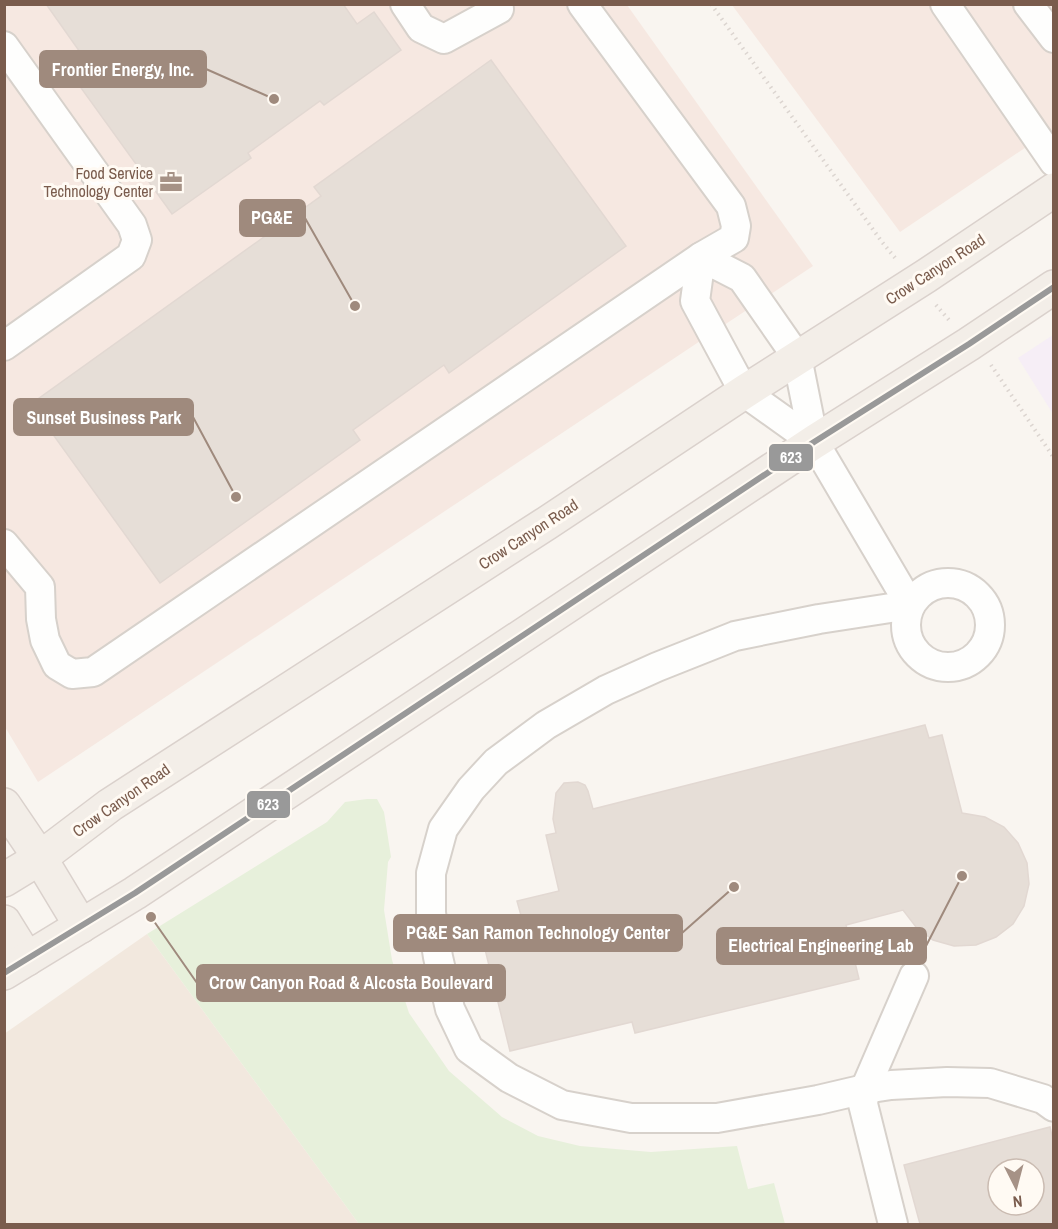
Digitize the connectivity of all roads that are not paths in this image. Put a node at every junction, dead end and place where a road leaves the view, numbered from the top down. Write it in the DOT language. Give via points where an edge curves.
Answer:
graph roads {
  1 [pos="405,4"];
  2 [pos="582,4"];
  3 [pos="945,4"];
  4 [pos="1028,4"];
  5 [pos="500,6"];
  6 [pos="1053,38"];
  7 [pos="4,46"];
  8 [pos="1053,162"];
  9 [pos="1053,190"];
  10 [pos="701,257"];
  11 [pos="1053,287"];
  12 [pos="4,346"];
  13 [pos="797,357"];
  14 [pos="744,392"];
  15 [pos="814,442"];
  16 [pos="4,544"];
  17 [pos="4,805"];
  18 [pos="40,858"];
  19 [pos="4,880"];
  20 [pos="4,922"];
  21 [pos="81,926"];
  22 [pos="16,966"];
  23 [pos="914,976"];
  24 [pos="865,1089"];
  25 [pos="1053,1107"];
  26 [pos="893,1224"];
  1 -- 5 [label="lane" via="421,28 444,39"];
  2 -- 10 [label="lane" via="731,206 736,225 734,238"];
  3 -- 8 [label="lane"];
  4 -- 6 [label="lane"];
  7 -- 12 [label="lane" via="132,225 137,240 131,256"];
  9 -- 13 [label="main road, Crow Canyon Road"];
  10 -- 13 [label="lane" via="742,278"];
  10 -- 14 [label="lane" via="695,301"];
  10 -- 16 [label="lane" via="93,672 72,674 57,665 45,640 40,587"];
  11 -- 15 [label="main road" via="980,355"];
  13 -- 14 [label="main road, Crow Canyon Road"];
  13 -- 15 [label="lane"];
  14 -- 15 [label="lane"];
  14 -- 18 [label="main road, Crow Canyon Road" via="110,805"];
  15 -- 21 [label="main road"];
  15 -- 24 [label="lane" via="910,605 735,636 606,690 546,725 496,762 471,789 443,830 431,873 431,913 450,1009 470,1050 509,1078 562,1105 631,1118 717,1118"];
  17 -- 18 [label="main road"];
  18 -- 19 [label="main road, Crow Canyon Road"];
  18 -- 21 [label="main road"];
  20 -- 22 [label="main road"];
  21 -- 22 [label="main road"];
  23 -- 24 [label="lane"];
  24 -- 25 [label="lane" via="947,1082 990,1083 1043,1099"];
  24 -- 26 [label="lane" via="863,1104"];
}
